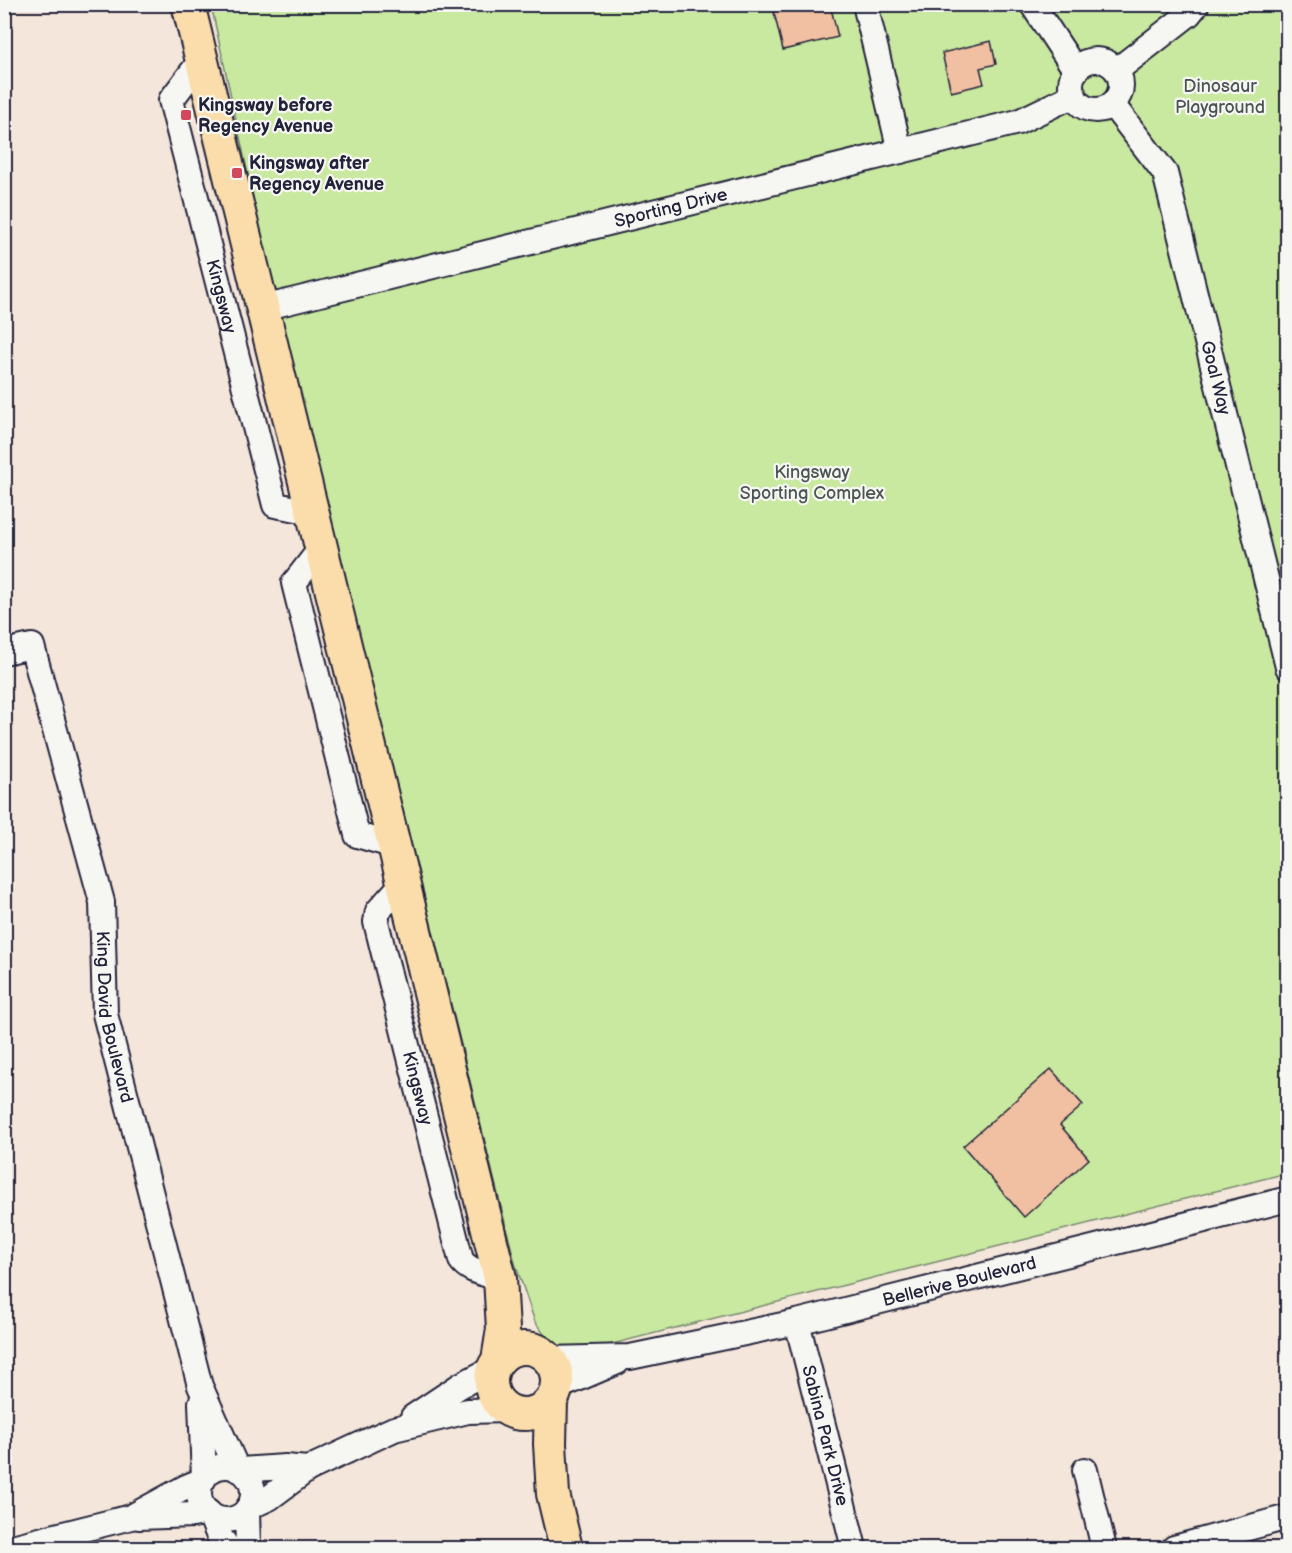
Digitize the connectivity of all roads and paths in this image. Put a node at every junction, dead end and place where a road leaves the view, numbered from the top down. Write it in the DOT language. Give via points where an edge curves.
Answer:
graph roads {
  1 [pos="189,4"];
  2 [pos="865,4"];
  3 [pos="1032,4"];
  4 [pos="1197,4"];
  5 [pos="202,59"];
  6 [pos="1117,70"];
  7 [pos="1076,71"];
  8 [pos="1074,95"];
  9 [pos="1112,104"];
  10 [pos="900,151"];
  11 [pos="263,308"];
  12 [pos="313,512"];
  13 [pos="4,652"];
  14 [pos="1286,655"];
  15 [pos="1287,1199"];
  16 [pos="501,1283"];
  17 [pos="797,1322"];
  18 [pos="496,1364"];
  19 [pos="549,1375"];
  20 [pos="200,1386"];
  21 [pos="510,1411"];
  22 [pos="394,1430"];
  23 [pos="308,1468"];
  24 [pos="239,1469"];
  25 [pos="1085,1470"];
  26 [pos="203,1479"];
  27 [pos="553,1494"];
  28 [pos="248,1509"];
  29 [pos="209,1513"];
  30 [pos="1287,1516"];
  31 [pos="130,1517"];
  32 [pos="8,1548"];
  33 [pos="228,1548"];
  34 [pos="248,1548"];
  35 [pos="566,1548"];
  36 [pos="854,1548"];
  37 [pos="1104,1548"];
  38 [pos="1174,1548"];
  1 -- 5 [label="main road, Kingsway"];
  2 -- 10 [label="street"];
  3 -- 7 [label="street"];
  4 -- 6 [label="street"];
  5 -- 11 [label="main road, Kingsway"];
  5 -- 12 [label="street, Kingsway" via="171,100 275,504"];
  6 -- 7 [label="street" via="1097,60"];
  6 -- 9 [label="street" via="1121,88"];
  7 -- 8 [label="street" via="1072,78"];
  8 -- 9 [label="street" via="1086,108 1104,109"];
  8 -- 10 [label="street, Sporting Drive" via="1018,122"];
  9 -- 14 [label="street, Goal Way" via="1165,173"];
  10 -- 11 [label="street, Sporting Drive"];
  11 -- 12 [label="main road, Kingsway"];
  12 -- 16 [label="main road, Kingsway"];
  13 -- 20 [label="street, King David Boulevard" via="32,646 102,902 105,1014"];
  15 -- 17 [label="street, Bellerive Boulevard"];
  16 -- 18 [label="main road, Kingsway" via="503,1329"];
  16 -- 19 [label="main road, Kingsway"];
  17 -- 19 [label="street, Bellerive Boulevard"];
  17 -- 36 [label="street, Sabina Park Drive"];
  18 -- 19 [label="main road" via="511,1350 535,1350"];
  18 -- 21 [label="main road, Kingsway" via="491,1387"];
  18 -- 22 [label="street"];
  19 -- 21 [label="main road" via="538,1411"];
  19 -- 27 [label="main road, Kingsway"];
  20 -- 24 [label="street, King David Boulevard"];
  20 -- 26 [label="street, King David Boulevard"];
  21 -- 22 [label="street" via="468,1411"];
  21 -- 27 [label="main road, Kingsway"];
  22 -- 23 [label="street"];
  23 -- 24 [label="street"];
  23 -- 28 [label="street"];
  24 -- 26 [label="street" via="219,1467"];
  24 -- 28 [label="street" via="252,1487"];
  25 -- 37 [label="street"];
  26 -- 29 [label="street" via="200,1495"];
  26 -- 31 [label="street"];
  27 -- 35 [label="main road, Kingsway"];
  28 -- 29 [label="street" via="229,1520"];
  28 -- 34 [label="street"];
  29 -- 31 [label="street"];
  29 -- 33 [label="street"];
  30 -- 38 [label="street"];
  31 -- 32 [label="street"];
}
